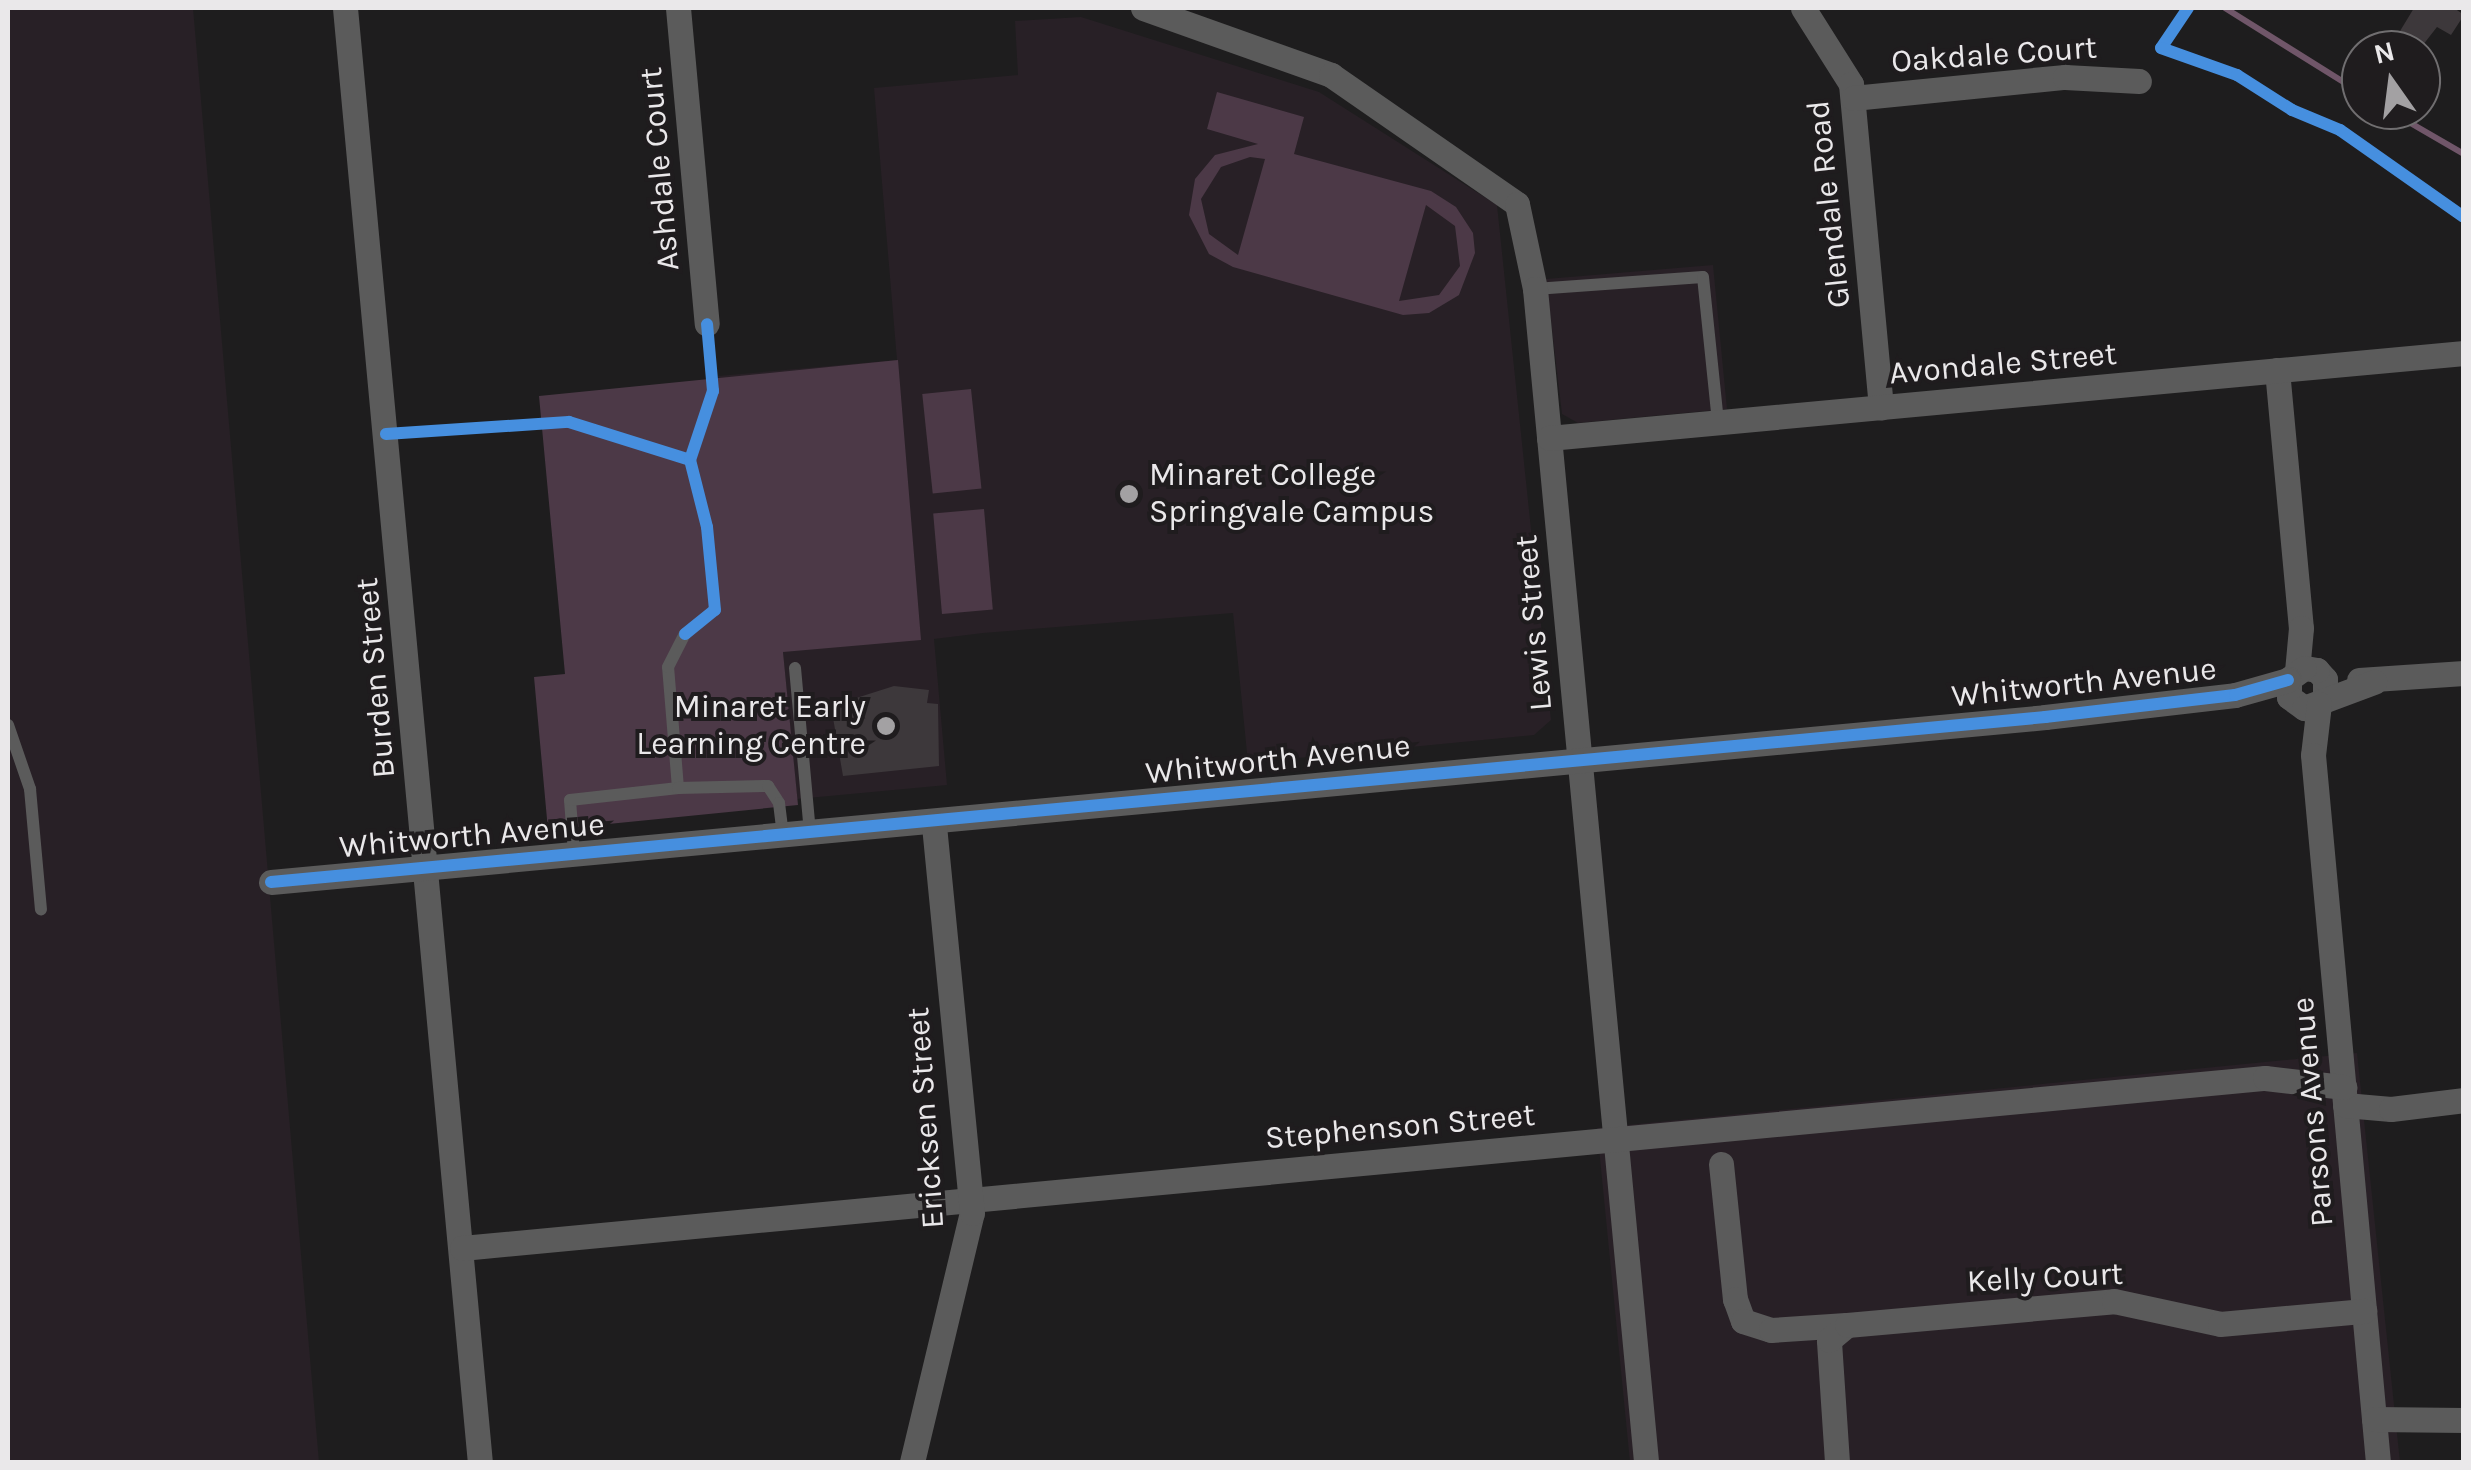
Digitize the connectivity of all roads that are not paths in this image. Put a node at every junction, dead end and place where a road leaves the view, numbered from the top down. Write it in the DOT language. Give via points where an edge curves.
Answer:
graph roads {
  1 [pos="345,8"];
  2 [pos="678,8"];
  3 [pos="1143,8"];
  4 [pos="1803,8"];
  5 [pos="2139,81"];
  6 [pos="1853,98"];
  7 [pos="1535,289"];
  8 [pos="707,324"];
  9 [pos="2464,353"];
  10 [pos="2277,370"];
  11 [pos="1881,408"];
  12 [pos="1718,422"];
  13 [pos="1549,438"];
  14 [pos="684,634"];
  15 [pos="795,668"];
  16 [pos="2464,673"];
  17 [pos="2307,688"];
  18 [pos="8,726"];
  19 [pos="1579,757"];
  20 [pos="678,788"];
  21 [pos="934,823"];
  22 [pos="796,833"];
  23 [pos="574,854"];
  24 [pos="426,867"];
  25 [pos="271,882"];
  26 [pos="41,909"];
  27 [pos="2345,1096"];
  28 [pos="2464,1100"];
  29 [pos="1615,1139"];
  30 [pos="1722,1164"];
  31 [pos="970,1200"];
  32 [pos="462,1248"];
  33 [pos="2364,1311"];
  34 [pos="1847,1325"];
  35 [pos="2454,1421"];
  36 [pos="2376,1440"];
  37 [pos="480,1462"];
  38 [pos="912,1462"];
  39 [pos="1646,1462"];
  40 [pos="1837,1462"];
  1 -- 24 [label="street, Burden Street"];
  2 -- 8 [label="street, Ashdale Court"];
  3 -- 7 [label="street, Lewis Street" via="1331,75 1502,190 1517,204 1525,227"];
  4 -- 6 [label="street, Glendale Road" via="1842,63"];
  5 -- 6 [label="street, Oakdale Court" via="2065,77"];
  6 -- 11 [label="street, Glendale Road"];
  7 -- 12 [label="lane" via="1702,277"];
  7 -- 13 [label="street, Lewis Street"];
  9 -- 10 [label="street, Avondale Street"];
  10 -- 11 [label="street, Avondale Street"];
  10 -- 17 [label="street, Parsons Avenue"];
  11 -- 12 [label="street, Avondale Street"];
  12 -- 13 [label="street, Avondale Street"];
  13 -- 19 [label="street, Lewis Street"];
  14 -- 20 [label="lane" via="668,667"];
  15 -- 22 [label="lane"];
  16 -- 17 [label="street, Whitworth Avenue"];
  17 -- 19 [label="street, Whitworth Avenue"];
  17 -- 27 [label="street, Parsons Avenue"];
  18 -- 26 [label="lane" via="30,790"];
  19 -- 21 [label="street, Whitworth Avenue"];
  19 -- 29 [label="street, Lewis Street"];
  20 -- 22 [label="lane" via="768,786"];
  20 -- 23 [label="lane" via="570,800"];
  21 -- 22 [label="street, Whitworth Avenue"];
  21 -- 31 [label="street, Ericksen Street"];
  22 -- 23 [label="street, Whitworth Avenue"];
  23 -- 24 [label="street, Whitworth Avenue"];
  24 -- 25 [label="street, Whitworth Avenue"];
  24 -- 32 [label="street, Burden Street"];
  27 -- 28 [label="street, Stephenson Street" via="2391,1110"];
  27 -- 29 [label="street, Stephenson Street" via="2265,1078"];
  27 -- 33 [label="street, Parsons Avenue"];
  29 -- 31 [label="street, Stephenson Street"];
  29 -- 39 [label="street, Lewis Street"];
  30 -- 34 [label="street, Kelly Court" via="1734,1299 1743,1321 1771,1330"];
  31 -- 32 [label="street, Stephenson Street"];
  31 -- 38 [label="street, Ericksen Street" via="966,1248"];
  32 -- 37 [label="street, Burden Street"];
  33 -- 34 [label="street, Kelly Court" via="2220,1324 2114,1301"];
  33 -- 36 [label="street, Parsons Avenue"];
  34 -- 40 [label="street" via="1828,1340"];
  35 -- 36 [label="street"];
}
